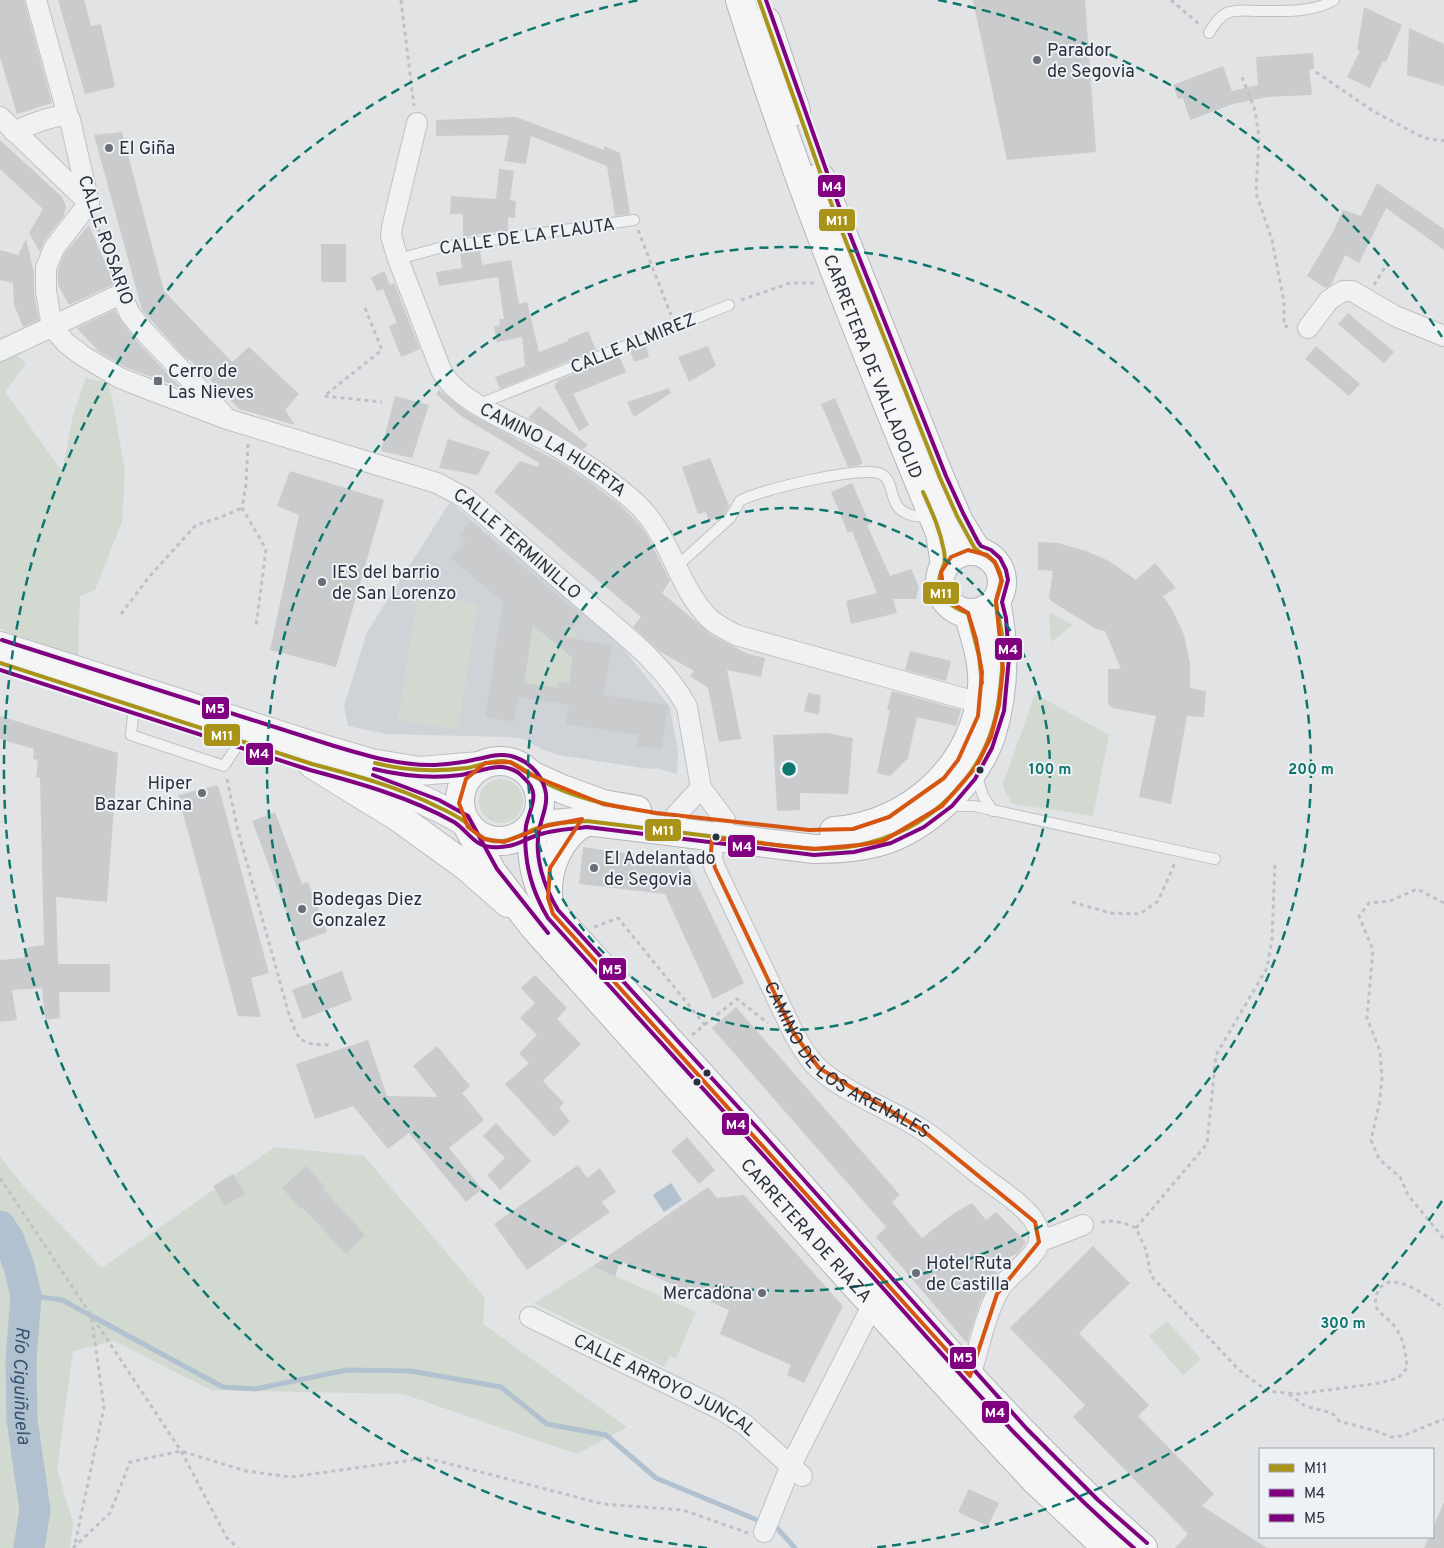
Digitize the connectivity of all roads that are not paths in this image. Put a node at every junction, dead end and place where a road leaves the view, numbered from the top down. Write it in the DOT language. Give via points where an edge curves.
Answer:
graph roads {
  1 [pos="36,0"];
  2 [pos="740,0"];
  3 [pos="759,0"];
  4 [pos="1334,0"];
  5 [pos="1209,33"];
  6 [pos="68,116"];
  7 [pos="417,123"];
  8 [pos="6,127"];
  9 [pos="89,203"];
  10 [pos="634,220"];
  11 [pos="398,259"];
  12 [pos="729,305"];
  13 [pos="52,327"];
  14 [pos="1308,328"];
  15 [pos="1444,336"];
  16 [pos="0,351"];
  17 [pos="477,404"];
  18 [pos="227,418"];
  19 [pos="934,517"];
  20 [pos="977,551"];
  21 [pos="945,564"];
  22 [pos="677,566"];
  23 [pos="996,601"];
  24 [pos="968,613"];
  25 [pos="0,646"];
  26 [pos="0,663"];
  27 [pos="980,703"];
  28 [pos="134,706"];
  29 [pos="241,740"];
  30 [pos="312,764"];
  31 [pos="480,766"];
  32 [pos="975,769"];
  33 [pos="531,775"];
  34 [pos="701,788"];
  35 [pos="942,806"];
  36 [pos="992,811"];
  37 [pos="676,815"];
  38 [pos="586,821"];
  39 [pos="466,824"];
  40 [pos="719,829"];
  41 [pos="529,830"];
  42 [pos="1215,859"];
  43 [pos="544,920"];
  44 [pos="1083,1225"];
  45 [pos="1039,1242"];
  46 [pos="873,1304"];
  47 [pos="530,1317"];
  48 [pos="970,1376"];
  49 [pos="797,1470"];
  50 [pos="758,1533"];
  51 [pos="1107,1548"];
  52 [pos="1143,1548"];
  1 -- 6 [label="street, CALLE ROSARIO"];
  2 -- 19 [label="main road, CARRETERA DE VALLADOLID" via="763,75 828,255"];
  3 -- 20 [label="main road, CARRETERA DE VALLADOLID" via="830,204 938,473 959,522"];
  4 -- 5 [label="lane" via="1304,9 1236,10 1219,18"];
  6 -- 8 [label="street"];
  6 -- 9 [label="street, CALLE ROSARIO"];
  7 -- 11 [label="street, CAMINO LA HUERTA" via="392,227 391,236"];
  8 -- 9 [label="street"];
  9 -- 13 [label="street" via="49,258 45,280"];
  10 -- 11 [label="lane, CALLE DE LA FLAUTA" via="443,247"];
  11 -- 17 [label="street, CAMINO LA HUERTA" via="443,374"];
  12 -- 17 [label="lane, CALLE ALMIREZ"];
  13 -- 16 [label="street"];
  13 -- 18 [label="street, CALLE TERMINILLO" via="83,356 120,378"];
  13 -- 18 [label="street, CALLE ROSARIO" via="121,294 130,314 143,330"];
  14 -- 15 [label="street" via="1329,300 1343,291 1352,291 1396,316"];
  17 -- 22 [label="street, CAMINO LA HUERTA" via="590,467 636,504 653,523"];
  18 -- 34 [label="street, CALLE TERMINILLO" via="437,483 465,498 639,648 666,678 687,707"];
  19 -- 21 [label="main road, CARRETERA DE VALLADOLID"];
  19 -- 22 [label="lane" via="910,515 902,510 893,501 890,482 881,474 866,472 814,478 740,501 730,518"];
  20 -- 21 [label="main road" via="959,553"];
  20 -- 23 [label="main road" via="991,558 1000,571 1001,586"];
  21 -- 24 [label="main road" via="939,581 944,599 959,611"];
  22 -- 27 [label="street, CAMINO LA HUERTA" via="701,609 721,628 736,635"];
  23 -- 24 [label="main road" via="983,610"];
  23 -- 32 [label="main road" via="1003,669 999,705 991,738"];
  24 -- 27 [label="main road" via="982,672"];
  25 -- 31 [label="main road" via="371,762 419,771"];
  26 -- 28 [label="main road"];
  27 -- 40 [label="main road" via="970,737 944,778 927,794 889,817 836,831"];
  28 -- 29 [label="main road"];
  28 -- 29 [label="lane" via="131,735 224,766"];
  29 -- 30 [label="main road"];
  30 -- 39 [label="main road" via="355,775 413,796 438,806"];
  30 -- 43 [label="main road" via="398,817"];
  31 -- 33 [label="main road" via="498,761 510,762"];
  31 -- 39 [label="main road" via="470,774 461,790 459,803"];
  32 -- 35 [label="main road"];
  32 -- 36 [label="lane" via="983,796"];
  33 -- 37 [label="main road" via="603,804"];
  33 -- 41 [label="main road" via="538,787 540,800 538,813"];
  34 -- 37 [label="street"];
  34 -- 40 [label="street, CALLE TERMINILLO"];
  35 -- 36 [label="lane" via="966,805"];
  35 -- 40 [label="main road" via="922,821 883,841 839,849 814,849"];
  36 -- 42 [label="lane"];
  37 -- 40 [label="main road"];
  38 -- 40 [label="main road"];
  38 -- 41 [label="main road"];
  38 -- 43 [label="main road" via="562,844 550,868"];
  39 -- 41 [label="main road" via="478,836 490,841 504,842"];
  39 -- 43 [label="main road, CARRETERA DE RIAZA" via="492,872"];
  40 -- 45 [label="street, CAMINO DE LOS ARENALES" via="712,859 715,868 801,1047 818,1068 921,1129 1026,1211 1035,1222"];
  41 -- 43 [label="main road, CARRETERA DE RIAZA" via="537,880 545,901"];
  43 -- 46 [label="main road, CARRETERA DE RIAZA"];
  43 -- 48 [label="main road, CARRETERA DE RIAZA" via="763,1144"];
  44 -- 45 [label="street"];
  45 -- 48 [label="street" via="1032,1256 1010,1276 997,1294"];
  46 -- 49 [label="street"];
  46 -- 51 [label="main road, CARRETERA DE RIAZA" via="1034,1479"];
  47 -- 49 [label="street, CALLE ARROYO JUNCAL" via="720,1409 744,1424"];
  48 -- 52 [label="main road, CARRETERA DE RIAZA" via="1094,1505"];
  49 -- 50 [label="street"];
}
